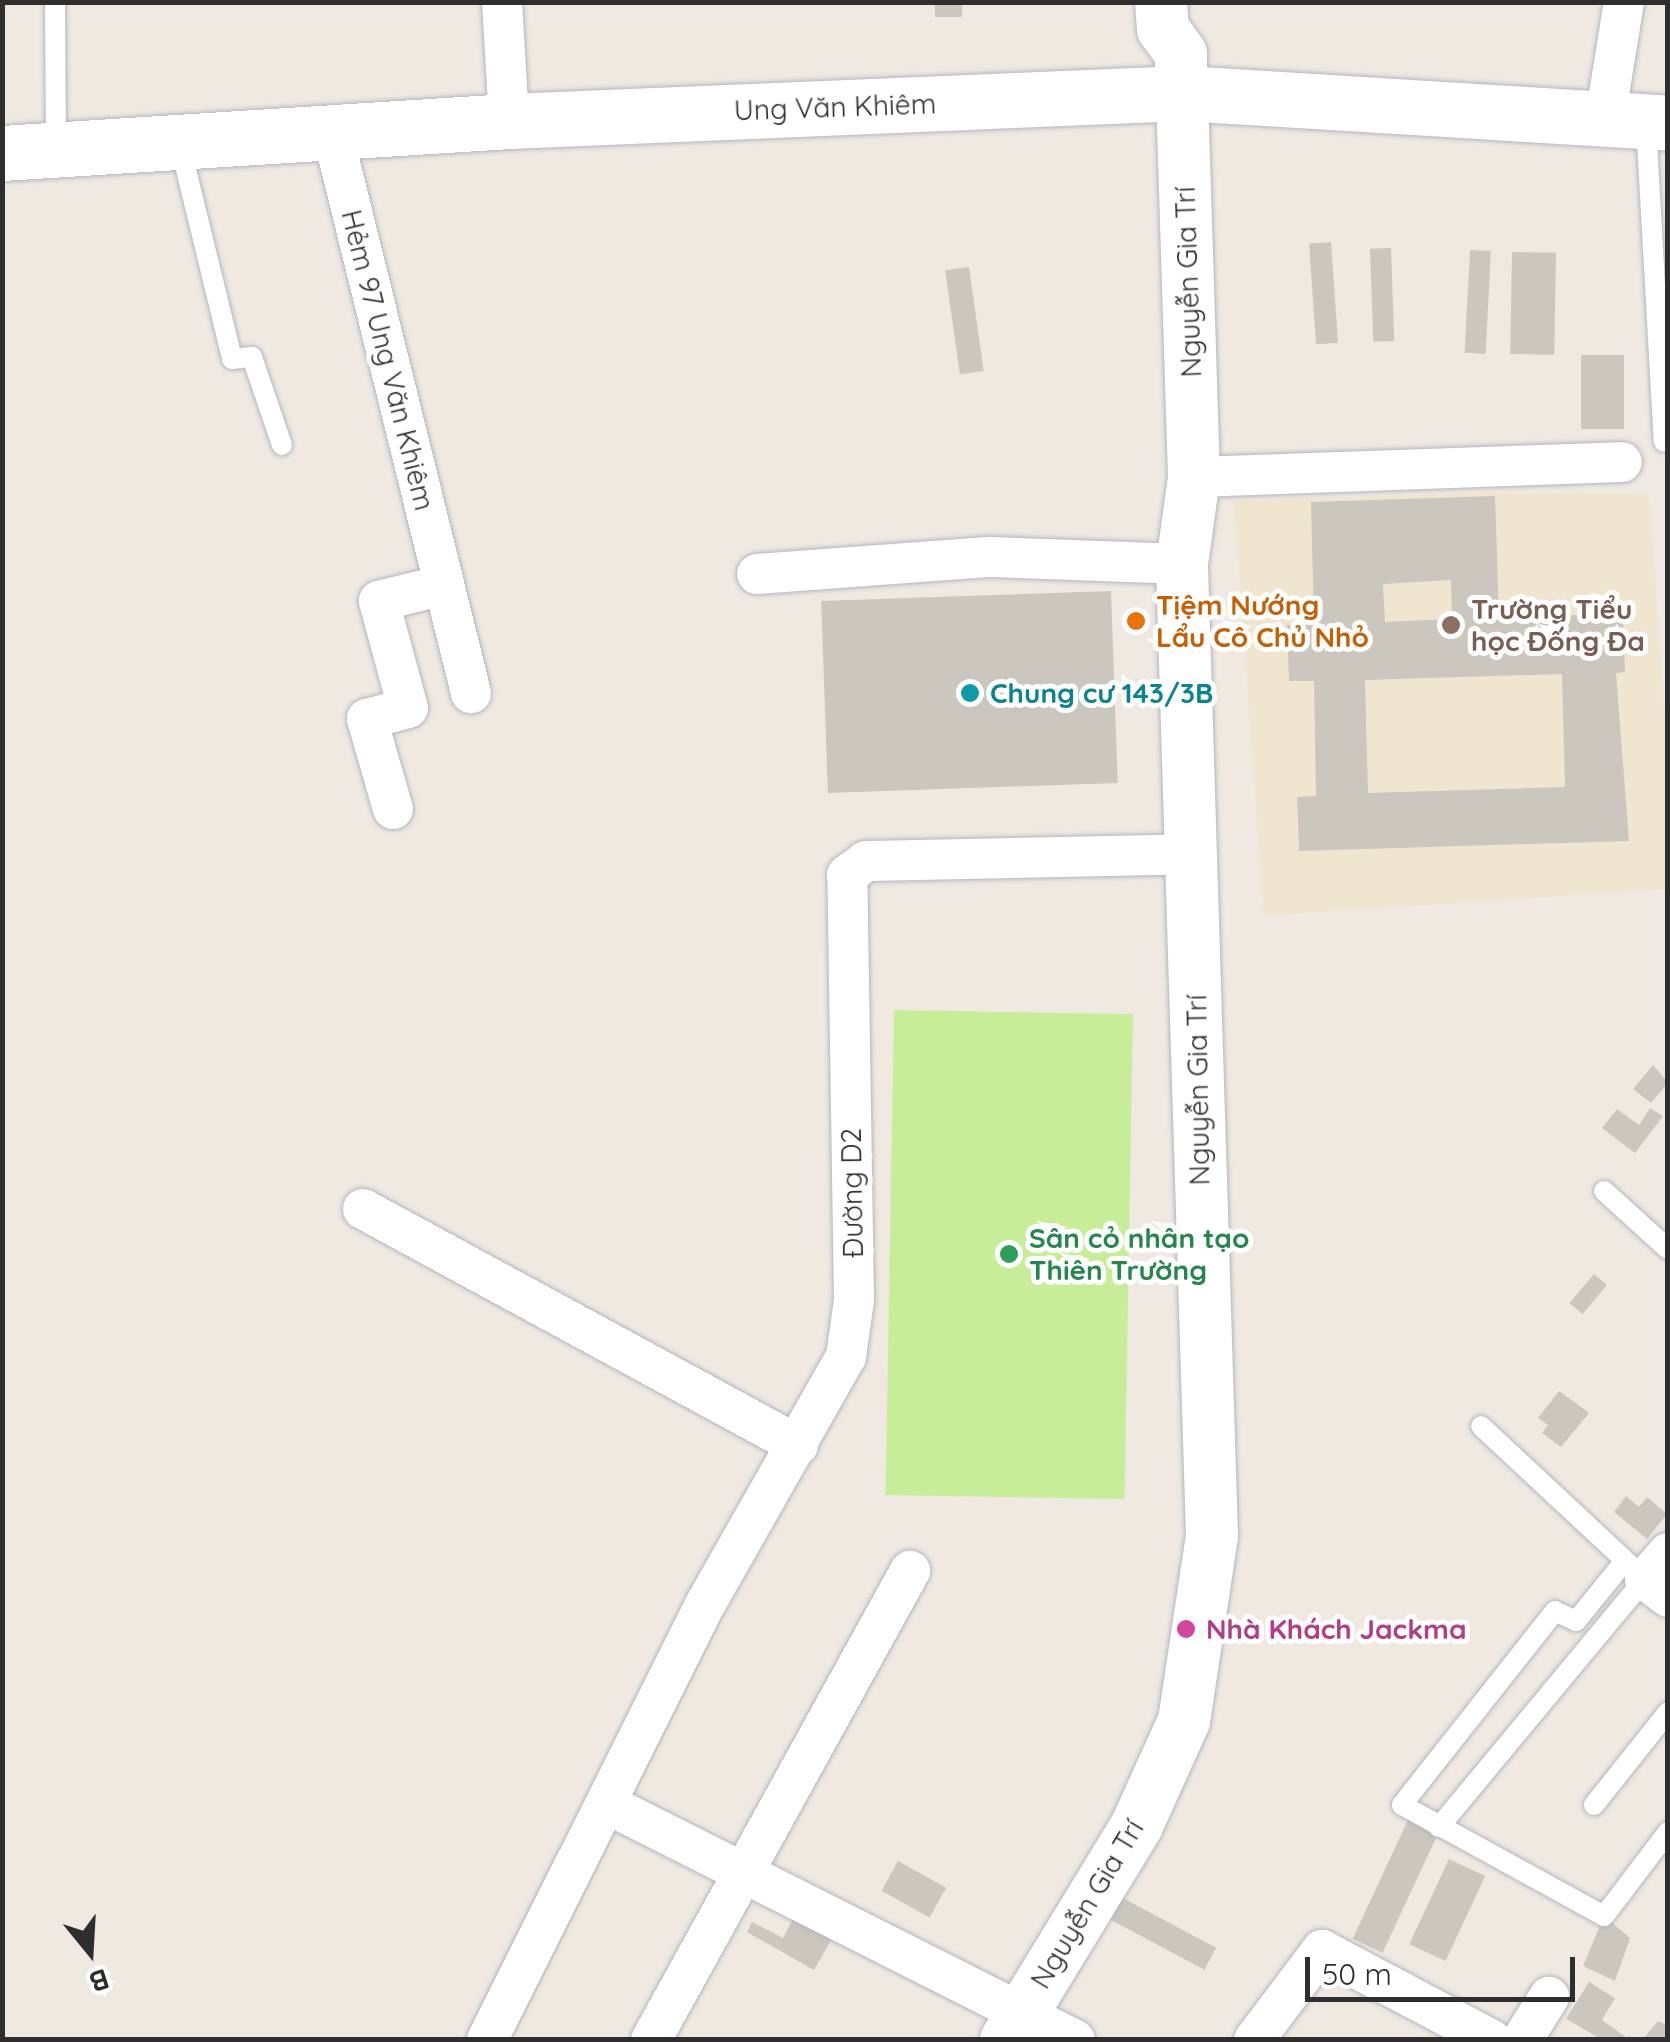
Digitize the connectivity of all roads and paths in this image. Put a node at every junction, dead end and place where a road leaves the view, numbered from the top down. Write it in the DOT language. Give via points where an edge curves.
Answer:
graph roads {
  1 [pos="55,2"];
  2 [pos="502,2"];
  3 [pos="1161,2"];
  4 [pos="1194,2"];
  5 [pos="1624,2"];
  6 [pos="1182,74"];
  7 [pos="509,121"];
  8 [pos="1639,121"];
  9 [pos="333,135"];
  10 [pos="178,138"];
  11 [pos="56,149"];
  12 [pos="2,154"];
  13 [pos="1664,441"];
  14 [pos="282,446"];
  15 [pos="1622,462"];
  16 [pos="1194,476"];
  17 [pos="1182,564"];
  18 [pos="757,574"];
  19 [pos="443,585"];
  20 [pos="471,693"];
  21 [pos="394,809"];
  22 [pos="1195,854"];
  23 [pos="1604,1191"];
  24 [pos="364,1208"];
  25 [pos="1668,1249"];
  26 [pos="1482,1426"];
  27 [pos="798,1446"];
  28 [pos="910,1571"];
  29 [pos="1651,1573"];
  30 [pos="1668,1712"];
  31 [pos="607,1804"];
  32 [pos="1594,1805"];
  33 [pos="1438,1827"];
  34 [pos="1668,1832"];
  35 [pos="748,1869"];
  36 [pos="1549,1996"];
  37 [pos="1014,2025"];
  38 [pos="487,2040"];
  39 [pos="650,2040"];
  40 [pos="1075,2040"];
  41 [pos="1254,2040"];
  42 [pos="1492,2040"];
  43 [pos="1522,2040"];
  1 -- 11 [label="lane"];
  2 -- 7 [label="street"];
  3 -- 6 [label="street, Nguyễn Gia Trí" via="1163,29"];
  4 -- 6 [label="street, Nguyễn Gia Trí" via="1196,26"];
  5 -- 8 [label="street"];
  6 -- 7 [label="main road, Ung Văn Khiêm"];
  6 -- 8 [label="main road, Ung Văn Khiêm"];
  6 -- 16 [label="street, Nguyễn Gia Trí"];
  7 -- 9 [label="main road, Ung Văn Khiêm"];
  8 -- 13 [label="lane"];
  9 -- 10 [label="main road, Ung Văn Khiêm"];
  9 -- 19 [label="street, Hẻm 97 Ung Văn Khiêm"];
  10 -- 11 [label="main road, Ung Văn Khiêm"];
  10 -- 14 [label="lane" via="232,360 252,358"];
  11 -- 12 [label="main road, Ung Văn Khiêm"];
  15 -- 16 [label="street"];
  16 -- 17 [label="street, Nguyễn Gia Trí"];
  17 -- 18 [label="street" via="991,558"];
  17 -- 22 [label="street, Nguyễn Gia Trí"];
  19 -- 20 [label="street, Hẻm 97 Ung Văn Khiêm"];
  19 -- 21 [label="street" via="379,600 408,708 367,719"];
  22 -- 27 [label="street, Đường D2" via="866,861 847,875 852,1333"];
  22 -- 37 [label="street, Nguyễn Gia Trí" via="1212,1536 1184,1721 1137,1825"];
  23 -- 25 [label="lane"];
  24 -- 27 [label="street"];
  26 -- 29 [label="lane"];
  27 -- 31 [label="street, Đường D2" via="706,1603"];
  28 -- 35 [label="street"];
  29 -- 33 [label="lane"];
  29 -- 33 [label="lane" via="1576,1621 1555,1611 1402,1804"];
  30 -- 32 [label="lane"];
  31 -- 35 [label="street"];
  31 -- 38 [label="street, Đường D2"];
  33 -- 34 [label="lane" via="1604,1916"];
  35 -- 37 [label="street"];
  35 -- 39 [label="street"];
  36 -- 43 [label="street"];
  37 -- 40 [label="street"];
  41 -- 42 [label="street" via="1322,1950"];
}
